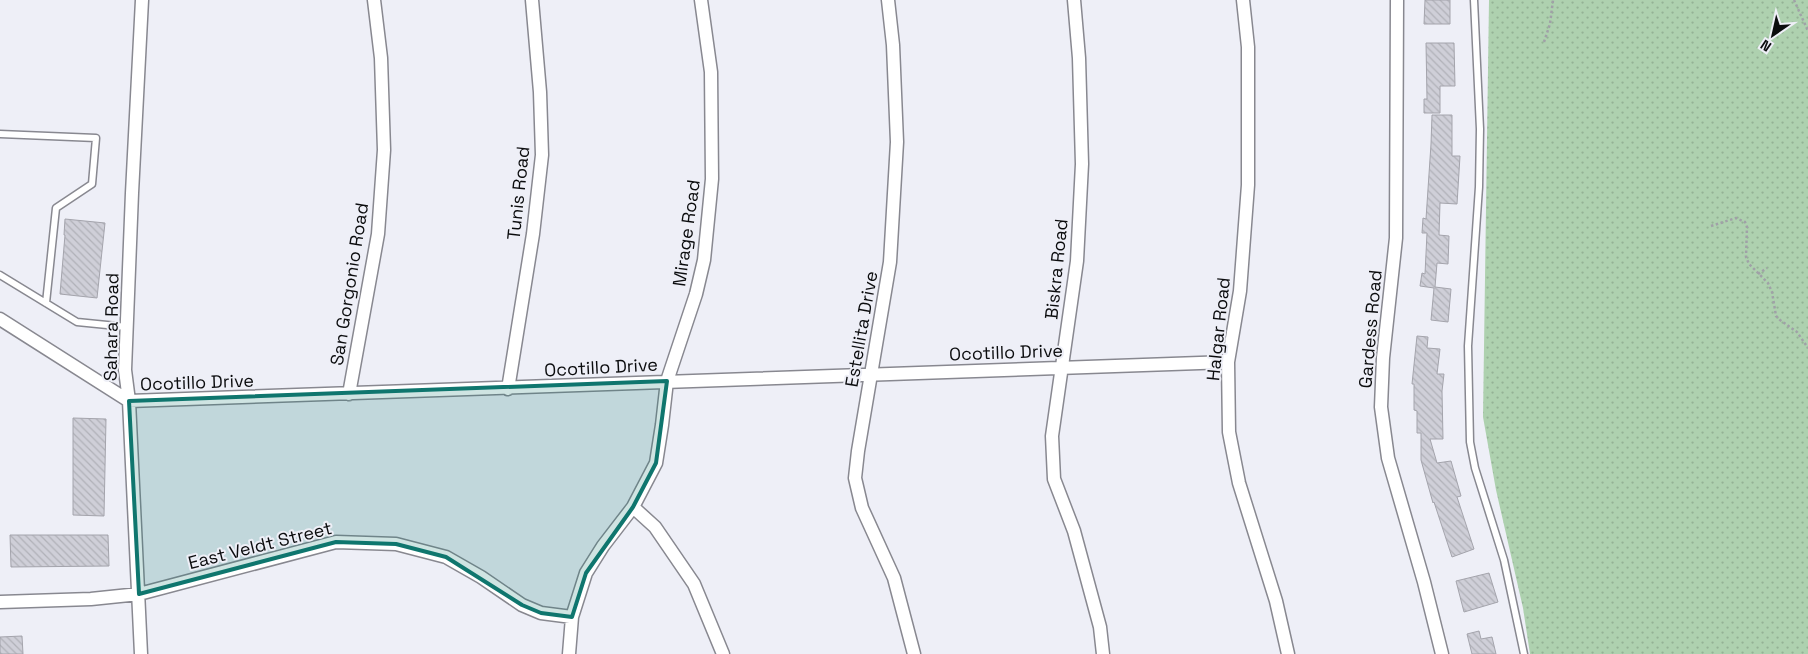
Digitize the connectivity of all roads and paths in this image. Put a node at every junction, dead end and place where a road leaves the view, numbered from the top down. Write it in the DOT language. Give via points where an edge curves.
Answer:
graph roads {
  1 [pos="142,0"];
  2 [pos="374,0"];
  3 [pos="532,0"];
  4 [pos="701,0"];
  5 [pos="888,0"];
  6 [pos="1074,0"];
  7 [pos="1243,0"];
  8 [pos="1397,0"];
  9 [pos="1474,0"];
  10 [pos="1553,0"];
  11 [pos="1794,0"];
  12 [pos="1808,31"];
  13 [pos="1544,42"];
  14 [pos="0,134"];
  15 [pos="1711,226"];
  16 [pos="1767,268"];
  17 [pos="1758,274"];
  18 [pos="0,275"];
  19 [pos="46,303"];
  20 [pos="0,319"];
  21 [pos="127,327"];
  22 [pos="1808,348"];
  23 [pos="1228,362"];
  24 [pos="1062,367"];
  25 [pos="872,374"];
  26 [pos="667,381"];
  27 [pos="508,389"];
  28 [pos="349,394"];
  29 [pos="129,402"];
  30 [pos="633,508"];
  31 [pos="138,594"];
  32 [pos="0,602"];
  33 [pos="572,617"];
  34 [pos="141,654"];
  35 [pos="569,654"];
  36 [pos="723,654"];
  37 [pos="914,654"];
  38 [pos="1103,654"];
  39 [pos="1288,654"];
  40 [pos="1442,654"];
  41 [pos="1524,654"];
  1 -- 21 [label="street, Sahara Road"];
  2 -- 28 [label="street, San Gorgonio Road" via="382,58 384,150 378,234"];
  3 -- 27 [label="street, Tunis Road" via="542,155"];
  4 -- 26 [label="street, Mirage Road" via="711,72 712,179 704,260"];
  5 -- 25 [label="street, Estellita Drive" via="897,142 890,262"];
  6 -- 24 [label="street, Biskra Road" via="1082,164 1077,261"];
  7 -- 23 [label="street, Halgar Road" via="1248,47 1248,186 1240,291"];
  8 -- 40 [label="street, Gardess Road" via="1396,238 1381,407 1388,458"];
  9 -- 41 [label="lane" via="1480,129 1468,346 1470,442 1504,560"];
  10 -- 13 [label="path"];
  11 -- 12 [label="path"];
  14 -- 19 [label="lane" via="96,138 92,184 56,208"];
  15 -- 17 [label="path" via="1736,218 1745,222 1748,227 1746,256"];
  16 -- 17 [label="path"];
  17 -- 22 [label="path" via="1772,292 1776,316 1797,332"];
  18 -- 19 [label="lane"];
  19 -- 21 [label="lane" via="77,322"];
  20 -- 29 [label="street, Ocotillo Drive"];
  21 -- 29 [label="street, Sahara Road" via="125,370"];
  23 -- 24 [label="street, Ocotillo Drive"];
  23 -- 39 [label="street, Halgar Road" via="1229,432 1237,474 1276,601"];
  24 -- 25 [label="street, Ocotillo Drive"];
  24 -- 38 [label="street, Biskra Road" via="1052,436 1054,479 1074,531 1100,627"];
  25 -- 26 [label="street, Ocotillo Drive"];
  25 -- 37 [label="street, Estellita Drive" via="855,478 862,508 894,578"];
  26 -- 27 [label="street, Ocotillo Drive"];
  26 -- 30 [label="street, Mirage Road" via="656,463"];
  27 -- 28 [label="street, Ocotillo Drive"];
  28 -- 29 [label="street, Ocotillo Drive"];
  29 -- 31 [label="street, Sahara Road"];
  30 -- 33 [label="street, Mirage Road" via="586,573"];
  30 -- 36 [label="street" via="655,527 694,584"];
  31 -- 32 [label="street, East Veldt Street"];
  31 -- 33 [label="street, East Veldt Street" via="336,542 396,544 446,557 522,605 541,613"];
  31 -- 34 [label="street, Sahara Road"];
  33 -- 35 [label="street, Mirage Road"];
}
